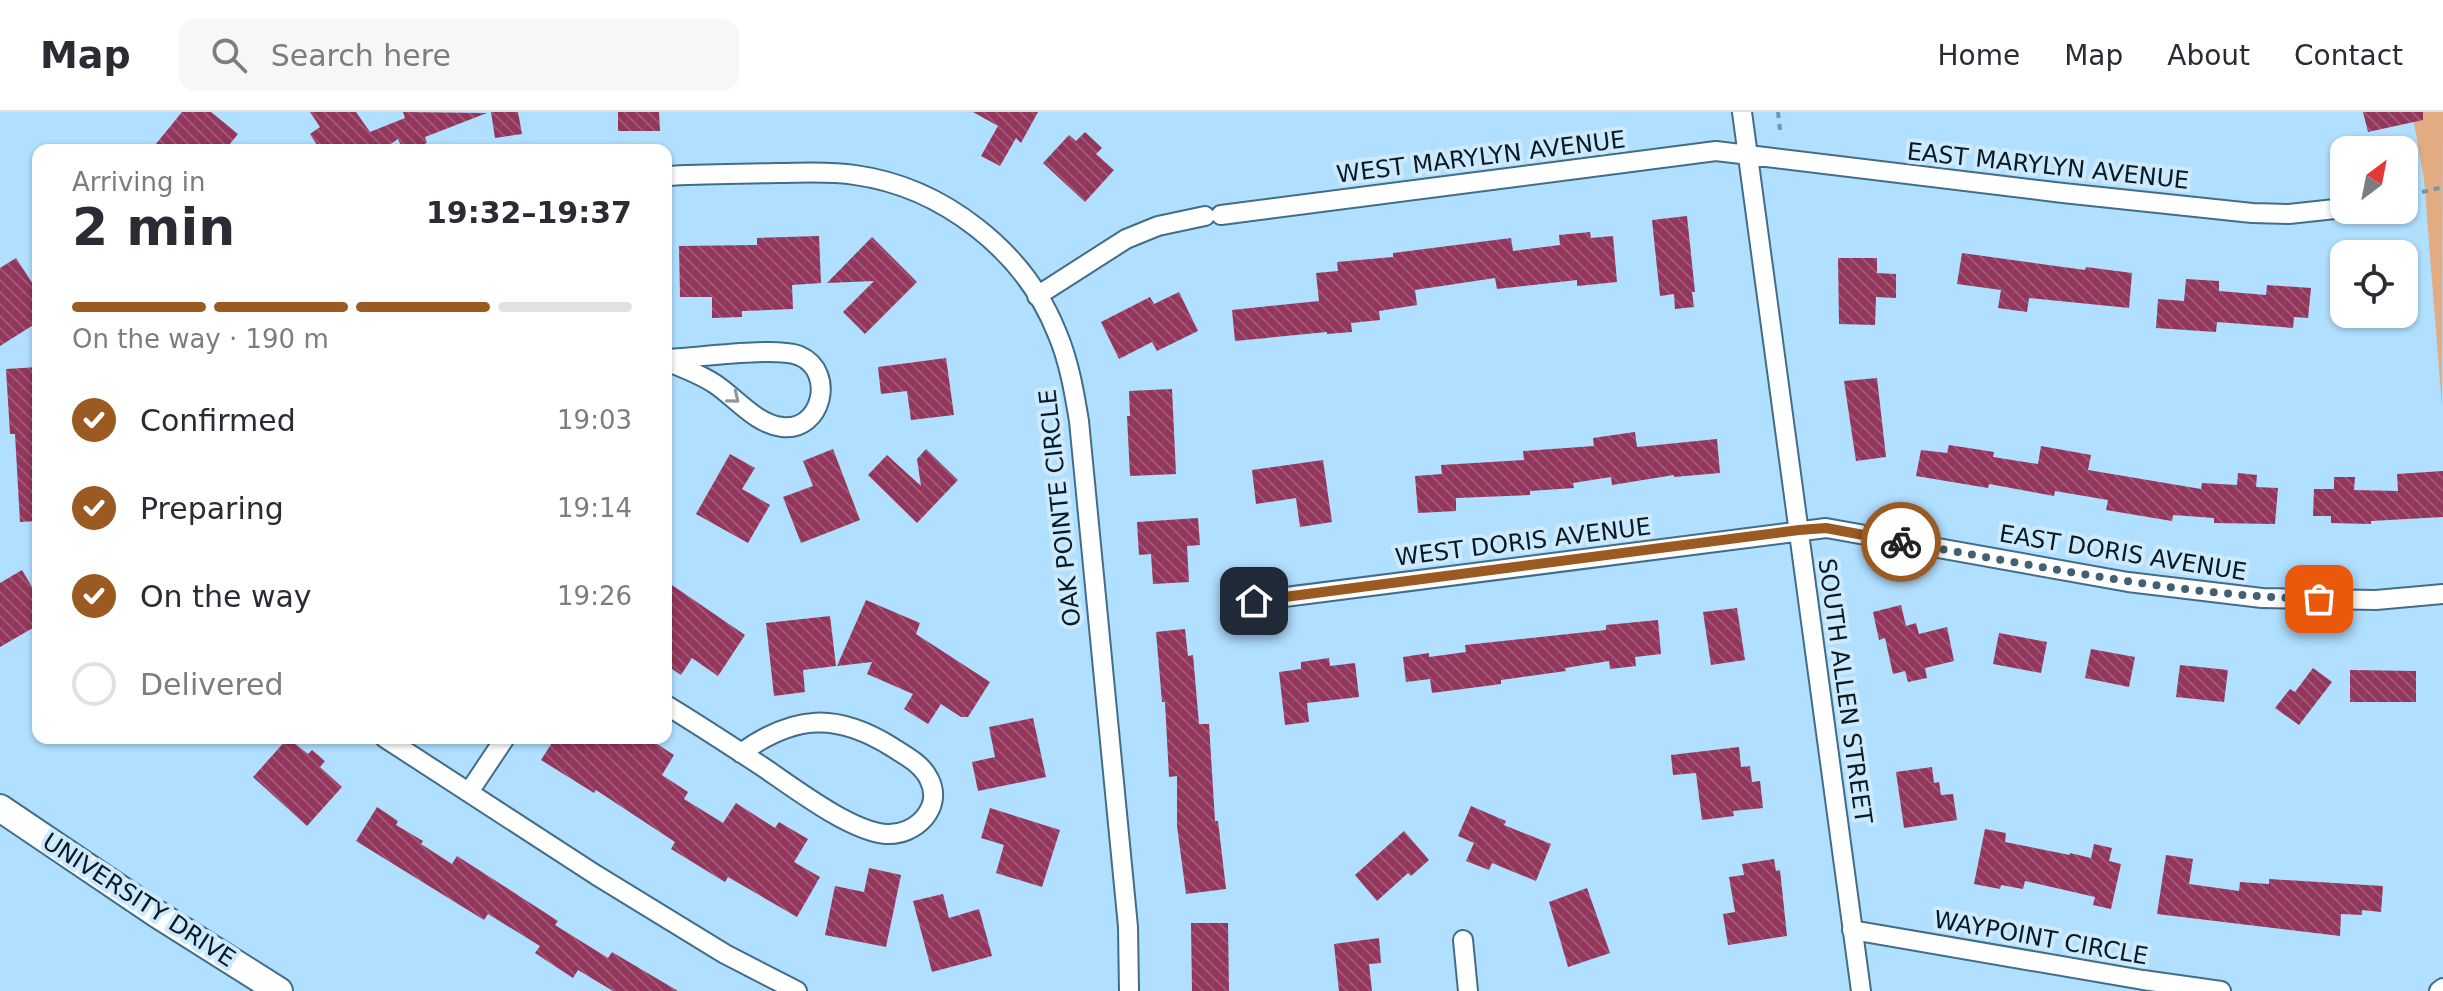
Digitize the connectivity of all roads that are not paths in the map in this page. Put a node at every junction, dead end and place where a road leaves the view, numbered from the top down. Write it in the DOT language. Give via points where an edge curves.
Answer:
graph roads {
  1 [pos="1742,112"];
  2 [pos="1748,156"];
  3 [pos="672,176"];
  4 [pos="2330,210"];
  5 [pos="1037,296"];
  6 [pos="672,360"];
  7 [pos="672,362"];
  8 [pos="1799,530"];
  9 [pos="2443,594"];
  10 [pos="1254,601"];
  11 [pos="672,709"];
  12 [pos="394,744"];
  13 [pos="501,744"];
  14 [pos="741,753"];
  15 [pos="469,792"];
  16 [pos="0,808"];
  17 [pos="1852,930"];
  18 [pos="1463,940"];
  19 [pos="279,991"];
  20 [pos="797,991"];
  21 [pos="1129,991"];
  22 [pos="1468,991"];
  23 [pos="1861,991"];
  24 [pos="2221,991"];
  1 -- 2 [label="street, SOUTH ALLEN STREET"];
  2 -- 4 [label="street, EAST MARYLYN AVENUE" via="2252,213"];
  2 -- 5 [label="street, WEST MARYLYN AVENUE" via="1716,151 1213,215 1158,226 1126,239"];
  2 -- 8 [label="street, SOUTH ALLEN STREET"];
  3 -- 5 [label="street, OAK POINTE CIRCLE" via="823,173 895,183 938,202 982,232"];
  5 -- 21 [label="street, OAK POINTE CIRCLE" via="1061,345 1079,421 1128,927"];
  7 -- 6 [label="street, one-way" via="696,372 780,427 805,420 820,403 817,369 797,355"];
  8 -- 9 [label="street, EAST DORIS AVENUE" via="1826,528 2128,582 2262,598 2376,600"];
  8 -- 10 [label="street, WEST DORIS AVENUE"];
  8 -- 17 [label="street, SOUTH ALLEN STREET"];
  11 -- 14 [label="street"];
  12 -- 15 [label="street"];
  13 -- 15 [label="street"];
  14 -- 14 [label="street" via="791,725 845,725 877,738 921,768 932,785 931,804 923,821 909,830 877,833 823,806"];
  15 -- 20 [label="street" via="725,954"];
  16 -- 19 [label="main road, UNIVERSITY DRIVE"];
  17 -- 23 [label="street, SOUTH ALLEN STREET"];
  17 -- 24 [label="street, WAYPOINT CIRCLE"];
  18 -- 22 [label="street"];
}
